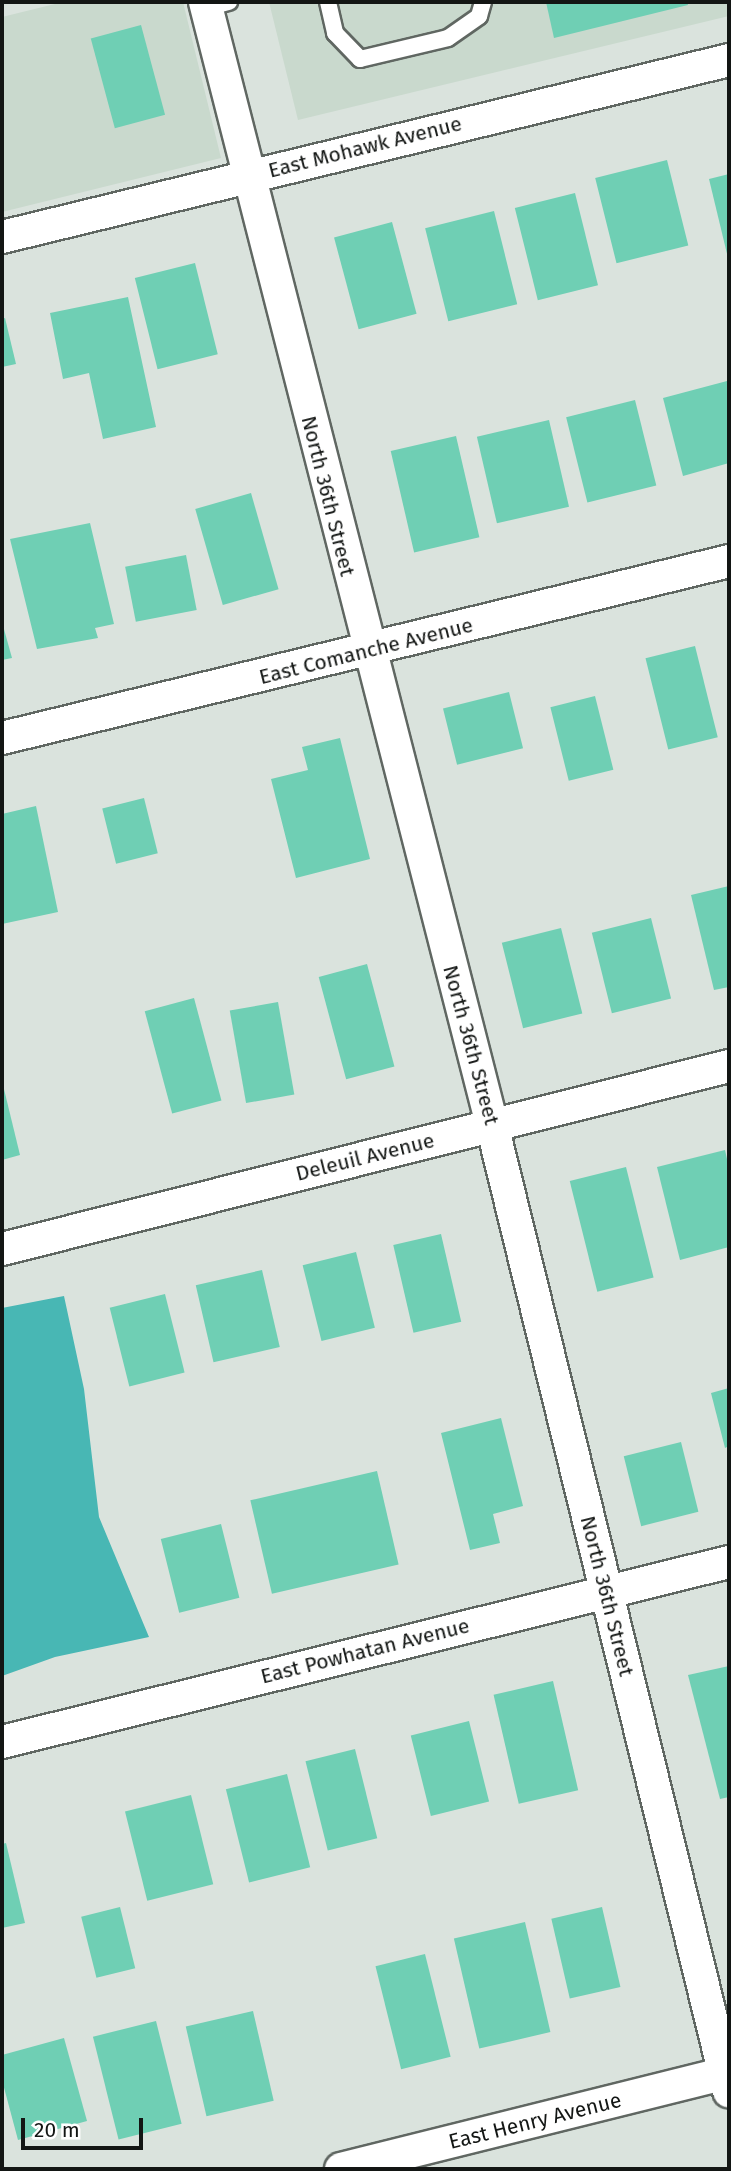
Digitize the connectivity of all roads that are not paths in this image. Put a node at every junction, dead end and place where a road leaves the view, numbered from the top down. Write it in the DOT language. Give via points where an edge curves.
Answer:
graph roads {
  1 [pos="328,2"];
  2 [pos="482,2"];
  3 [pos="213,4"];
  4 [pos="729,60"];
  5 [pos="247,176"];
  6 [pos="2,237"];
  7 [pos="729,561"];
  8 [pos="368,652"];
  9 [pos="2,738"];
  10 [pos="729,1066"];
  11 [pos="492,1125"];
  12 [pos="2,1249"];
  13 [pos="729,1562"];
  14 [pos="606,1591"];
  15 [pos="2,1742"];
  16 [pos="728,2079"];
  17 [pos="341,2169"];
  1 -- 2 [label="lane" via="335,33 360,59 448,38 479,16"];
  3 -- 5 [label="street, North 36th Street"];
  4 -- 5 [label="street, East Mohawk Avenue"];
  5 -- 6 [label="street, East Mohawk Avenue"];
  5 -- 8 [label="street, North 36th Street"];
  7 -- 8 [label="street, East Comanche Avenue"];
  8 -- 9 [label="street, East Comanche Avenue"];
  8 -- 11 [label="street, North 36th Street"];
  10 -- 11 [label="street, Deleuil Avenue"];
  11 -- 12 [label="street, Deleuil Avenue"];
  11 -- 14 [label="street, North 36th Street"];
  13 -- 14 [label="street, East Powhatan Avenue"];
  14 -- 15 [label="street, East Powhatan Avenue"];
  14 -- 16 [label="street, North 36th Street"];
  16 -- 17 [label="street, East Henry Avenue"];
}
